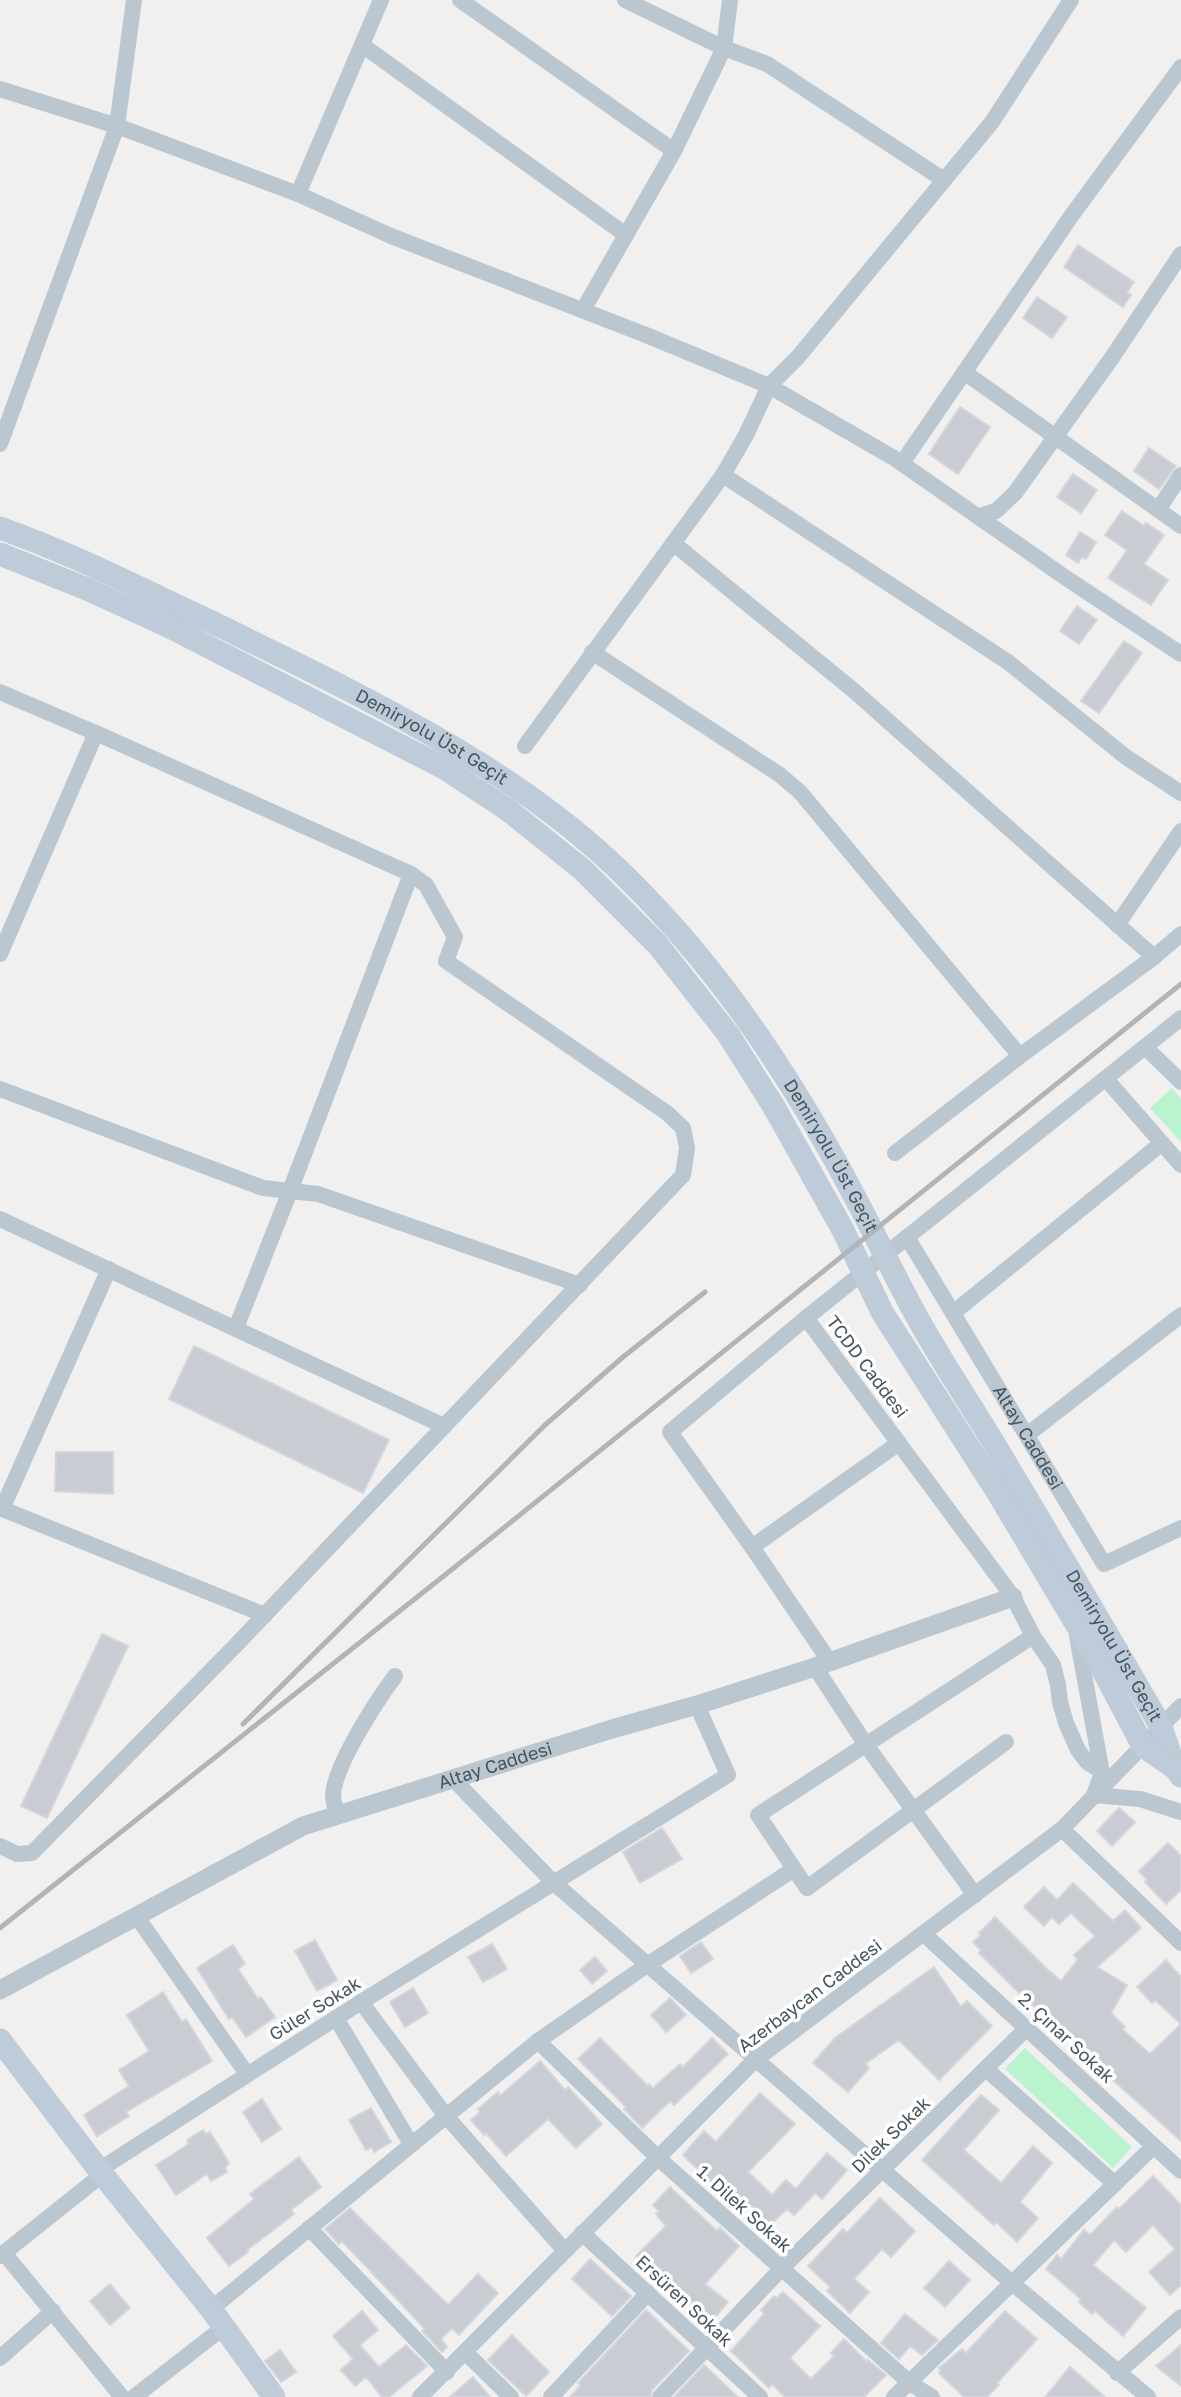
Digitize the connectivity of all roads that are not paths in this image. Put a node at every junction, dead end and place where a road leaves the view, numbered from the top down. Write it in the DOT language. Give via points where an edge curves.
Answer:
graph roads {
  1 [pos="134,0"];
  2 [pos="381,0"];
  3 [pos="460,0"];
  4 [pos="625,0"];
  5 [pos="730,0"];
  6 [pos="1071,0"];
  7 [pos="362,45"];
  8 [pos="724,48"];
  9 [pos="1181,67"];
  10 [pos="0,89"];
  11 [pos="117,127"];
  12 [pos="674,151"];
  13 [pos="944,180"];
  14 [pos="298,194"];
  15 [pos="626,235"];
  16 [pos="1181,254"];
  17 [pos="583,310"];
  18 [pos="964,372"];
  19 [pos="769,386"];
  20 [pos="1055,438"];
  21 [pos="0,444"];
  22 [pos="902,463"];
  23 [pos="723,475"];
  24 [pos="1181,475"];
  25 [pos="1157,510"];
  26 [pos="980,516"];
  27 [pos="1181,526"];
  28 [pos="0,528"];
  29 [pos="673,543"];
  30 [pos="0,554"];
  31 [pos="592,652"];
  32 [pos="1181,654"];
  33 [pos="0,692"];
  34 [pos="96,733"];
  35 [pos="525,746"];
  36 [pos="1181,793"];
  37 [pos="1181,831"];
  38 [pos="411,874"];
  39 [pos="1117,925"];
  40 [pos="1181,934"];
  41 [pos="0,954"];
  42 [pos="1154,957"];
  43 [pos="1181,1018"];
  44 [pos="1145,1047"];
  45 [pos="1020,1056"];
  46 [pos="1106,1079"];
  47 [pos="1181,1082"];
  48 [pos="0,1088"];
  49 [pos="1162,1143"];
  50 [pos="895,1153"];
  51 [pos="1181,1165"];
  52 [pos="290,1191"];
  53 [pos="0,1219"];
  54 [pos="907,1237"];
  55 [pos="109,1269"];
  56 [pos="580,1285"];
  57 [pos="953,1313"];
  58 [pos="1181,1315"];
  59 [pos="806,1318"];
  60 [pos="236,1328"];
  61 [pos="444,1426"];
  62 [pos="1027,1435"];
  63 [pos="899,1443"];
  64 [pos="1,1508"];
  65 [pos="1181,1528"];
  66 [pos="752,1547"];
  67 [pos="1013,1597"];
  68 [pos="1068,1611"];
  69 [pos="265,1615"];
  70 [pos="1033,1636"];
  71 [pos="823,1664"];
  72 [pos="394,1676"];
  73 [pos="697,1705"];
  74 [pos="1181,1706"];
  75 [pos="1161,1727"];
  76 [pos="1006,1742"];
  77 [pos="866,1745"];
  78 [pos="1143,1746"];
  79 [pos="1101,1771"];
  80 [pos="1178,1772"];
  81 [pos="453,1779"];
  82 [pos="1094,1795"];
  83 [pos="914,1810"];
  84 [pos="1181,1812"];
  85 [pos="337,1816"];
  86 [pos="1062,1829"];
  87 [pos="0,1846"];
  88 [pos="794,1869"];
  89 [pos="553,1882"];
  90 [pos="975,1895"];
  91 [pos="137,1917"];
  92 [pos="924,1934"];
  93 [pos="1181,1943"];
  94 [pos="648,1965"];
  95 [pos="0,1990"];
  96 [pos="361,2002"];
  97 [pos="336,2018"];
  98 [pos="1027,2028"];
  99 [pos="0,2040"];
  100 [pos="538,2040"];
  101 [pos="755,2060"];
  102 [pos="986,2069"];
  103 [pos="247,2074"];
  104 [pos="446,2116"];
  105 [pos="411,2144"];
  106 [pos="1154,2146"];
  107 [pos="657,2157"];
  108 [pos="884,2169"];
  109 [pos="1181,2171"];
  110 [pos="101,2172"];
  111 [pos="1115,2184"];
  112 [pos="309,2228"];
  113 [pos="582,2233"];
  114 [pos="565,2251"];
  115 [pos="2,2255"];
  116 [pos="782,2268"];
  117 [pos="1012,2283"];
  118 [pos="648,2293"];
  119 [pos="52,2311"];
  120 [pos="1181,2317"];
  121 [pos="218,2318"];
  122 [pos="707,2348"];
  123 [pos="466,2353"];
  124 [pos="0,2358"];
  125 [pos="447,2372"];
  126 [pos="1117,2373"];
  127 [pos="910,2383"];
  128 [pos="122,2397"];
  129 [pos="134,2397"];
  130 [pos="274,2397"];
  131 [pos="420,2397"];
  132 [pos="511,2397"];
  133 [pos="551,2397"];
  134 [pos="660,2397"];
  135 [pos="760,2397"];
  136 [pos="894,2397"];
  137 [pos="932,2397"];
  138 [pos="1148,2397"];
  1 -- 11 [label="street"];
  2 -- 7 [label="street"];
  3 -- 12 [label="street"];
  4 -- 8 [label="street"];
  5 -- 8 [label="street"];
  6 -- 13 [label="street" via="992,122"];
  7 -- 14 [label="street"];
  7 -- 15 [label="street"];
  8 -- 12 [label="street"];
  8 -- 13 [label="street" via="767,64"];
  9 -- 18 [label="street"];
  10 -- 11 [label="street"];
  11 -- 14 [label="street"];
  11 -- 21 [label="street"];
  12 -- 15 [label="street"];
  13 -- 19 [label="street"];
  14 -- 17 [label="street" via="391,236"];
  15 -- 17 [label="street"];
  16 -- 20 [label="street"];
  17 -- 19 [label="street"];
  18 -- 20 [label="street"];
  18 -- 22 [label="street"];
  19 -- 22 [label="street"];
  19 -- 23 [label="street"];
  20 -- 25 [label="street"];
  20 -- 26 [label="street" via="1015,493 996,510"];
  22 -- 26 [label="street"];
  23 -- 29 [label="street"];
  23 -- 36 [label="street" via="1008,662 1126,757"];
  24 -- 25 [label="street"];
  25 -- 27 [label="street"];
  26 -- 32 [label="street"];
  28 -- 75 [label="main road, Demiryolu Üst Geçit" via="131,584 379,705 470,756 569,825 627,877 747,1018 794,1089 944,1365"];
  29 -- 31 [label="street"];
  29 -- 39 [label="street" via="853,690"];
  30 -- 68 [label="main road, Demiryolu Üst Geçit" via="181,633 444,768 508,810 583,870 657,944 728,1034 805,1160 882,1312"];
  31 -- 35 [label="street"];
  31 -- 45 [label="street" via="800,792"];
  33 -- 34 [label="street"];
  34 -- 38 [label="street"];
  34 -- 41 [label="street"];
  37 -- 39 [label="street"];
  38 -- 52 [label="street"];
  38 -- 56 [label="street" via="426,885 455,937 446,961 667,1113 682,1128 687,1148 683,1175"];
  39 -- 42 [label="street"];
  40 -- 42 [label="street"];
  42 -- 45 [label="street"];
  43 -- 44 [label="street, TCDD Caddesi"];
  44 -- 46 [label="street, TCDD Caddesi"];
  44 -- 47 [label="street"];
  45 -- 50 [label="street"];
  46 -- 49 [label="street"];
  46 -- 54 [label="street, TCDD Caddesi"];
  48 -- 52 [label="street" via="263,1188"];
  49 -- 51 [label="street"];
  49 -- 57 [label="street"];
  52 -- 56 [label="street" via="318,1194"];
  52 -- 60 [label="street"];
  53 -- 55 [label="street"];
  54 -- 57 [label="street, Altay Caddesi"];
  54 -- 59 [label="street, TCDD Caddesi"];
  55 -- 60 [label="street"];
  55 -- 64 [label="street"];
  56 -- 61 [label="street"];
  57 -- 62 [label="street, Altay Caddesi"];
  58 -- 62 [label="street"];
  59 -- 63 [label="street, TCDD Caddesi"];
  59 -- 66 [label="street" via="670,1433"];
  60 -- 61 [label="street"];
  61 -- 69 [label="street"];
  62 -- 65 [label="street, Altay Caddesi" via="1104,1564"];
  63 -- 66 [label="street"];
  63 -- 67 [label="street, TCDD Caddesi"];
  64 -- 69 [label="street"];
  66 -- 71 [label="street"];
  67 -- 70 [label="street, TCDD Caddesi"];
  67 -- 71 [label="street, Altay Caddesi"];
  68 -- 78 [label="main road, Demiryolu Üst Geçit"];
  68 -- 79 [label="street" via="1080,1646"];
  69 -- 87 [label="street" via="32,1853 17,1854"];
  70 -- 77 [label="street"];
  70 -- 79 [label="street, TCDD Caddesi" via="1053,1665 1059,1702 1078,1750"];
  71 -- 73 [label="street, Altay Caddesi"];
  71 -- 77 [label="street"];
  72 -- 85 [label="street" via="354,1740 339,1774 333,1794"];
  73 -- 81 [label="street, Altay Caddesi"];
  73 -- 89 [label="street, Güler Sokak" via="728,1775"];
  74 -- 75 [label="street, Azerbaycan Caddesi"];
  75 -- 78 [label="street, Azerbaycan Caddesi"];
  75 -- 80 [label="main road, Demiryolu Üst Geçit"];
  76 -- 83 [label="street"];
  77 -- 83 [label="street"];
  77 -- 88 [label="street" via="758,1815"];
  78 -- 80 [label="main road, Demiryolu Üst Geçit"];
  78 -- 82 [label="street, Azerbaycan Caddesi"];
  79 -- 82 [label="street"];
  81 -- 85 [label="street, Altay Caddesi"];
  81 -- 89 [label="street"];
  82 -- 84 [label="street" via="1140,1799"];
  82 -- 86 [label="street, Azerbaycan Caddesi"];
  83 -- 88 [label="street" via="807,1888"];
  83 -- 90 [label="street"];
  85 -- 91 [label="street, Altay Caddesi" via="303,1826"];
  86 -- 90 [label="street, Azerbaycan Caddesi"];
  86 -- 93 [label="street"];
  88 -- 94 [label="street"];
  89 -- 94 [label="street"];
  89 -- 96 [label="street, Güler Sokak"];
  90 -- 92 [label="street, Azerbaycan Caddesi"];
  91 -- 95 [label="street, Altay Caddesi"];
  91 -- 103 [label="street"];
  92 -- 98 [label="street, 2. Çınar Sokak"];
  92 -- 101 [label="street, Azerbaycan Caddesi"];
  94 -- 100 [label="street"];
  94 -- 101 [label="street"];
  96 -- 97 [label="street, Güler Sokak"];
  96 -- 104 [label="street"];
  97 -- 103 [label="street, Güler Sokak"];
  97 -- 105 [label="street"];
  98 -- 102 [label="street, Dilek Sokak"];
  98 -- 106 [label="street, 2. Çınar Sokak"];
  99 -- 110 [label="main road"];
  100 -- 104 [label="street"];
  100 -- 107 [label="street, 1. Dilek Sokak"];
  101 -- 107 [label="street, Azerbaycan Caddesi"];
  101 -- 108 [label="street"];
  102 -- 108 [label="street, Dilek Sokak"];
  102 -- 111 [label="street"];
  103 -- 110 [label="street, Güler Sokak"];
  104 -- 105 [label="street"];
  104 -- 114 [label="street"];
  105 -- 112 [label="street"];
  106 -- 109 [label="street, 2. Çınar Sokak"];
  106 -- 111 [label="street"];
  107 -- 113 [label="street, Azerbaycan Caddesi"];
  107 -- 116 [label="street, 1. Dilek Sokak"];
  108 -- 116 [label="street, Dilek Sokak"];
  108 -- 117 [label="street"];
  110 -- 115 [label="street, Güler Sokak"];
  110 -- 121 [label="main road"];
  111 -- 117 [label="street"];
  112 -- 121 [label="street"];
  112 -- 125 [label="street"];
  113 -- 114 [label="street, Azerbaycan Caddesi"];
  113 -- 118 [label="street, Ersüren Sokak"];
  114 -- 123 [label="street, Azerbaycan Caddesi"];
  115 -- 119 [label="street"];
  116 -- 122 [label="street, Dilek Sokak"];
  116 -- 127 [label="street, 1. Dilek Sokak"];
  117 -- 126 [label="street"];
  117 -- 127 [label="street"];
  118 -- 122 [label="street, Ersüren Sokak"];
  118 -- 133 [label="street"];
  119 -- 124 [label="street"];
  119 -- 128 [label="street"];
  120 -- 126 [label="street"];
  121 -- 129 [label="street"];
  121 -- 130 [label="main road"];
  122 -- 134 [label="street, Dilek Sokak"];
  122 -- 135 [label="street, Ersüren Sokak"];
  123 -- 125 [label="street, Azerbaycan Caddesi"];
  123 -- 132 [label="street"];
  125 -- 131 [label="street, Azerbaycan Caddesi"];
  126 -- 138 [label="street"];
  127 -- 136 [label="street"];
  127 -- 137 [label="street, 1. Dilek Sokak"];
}
